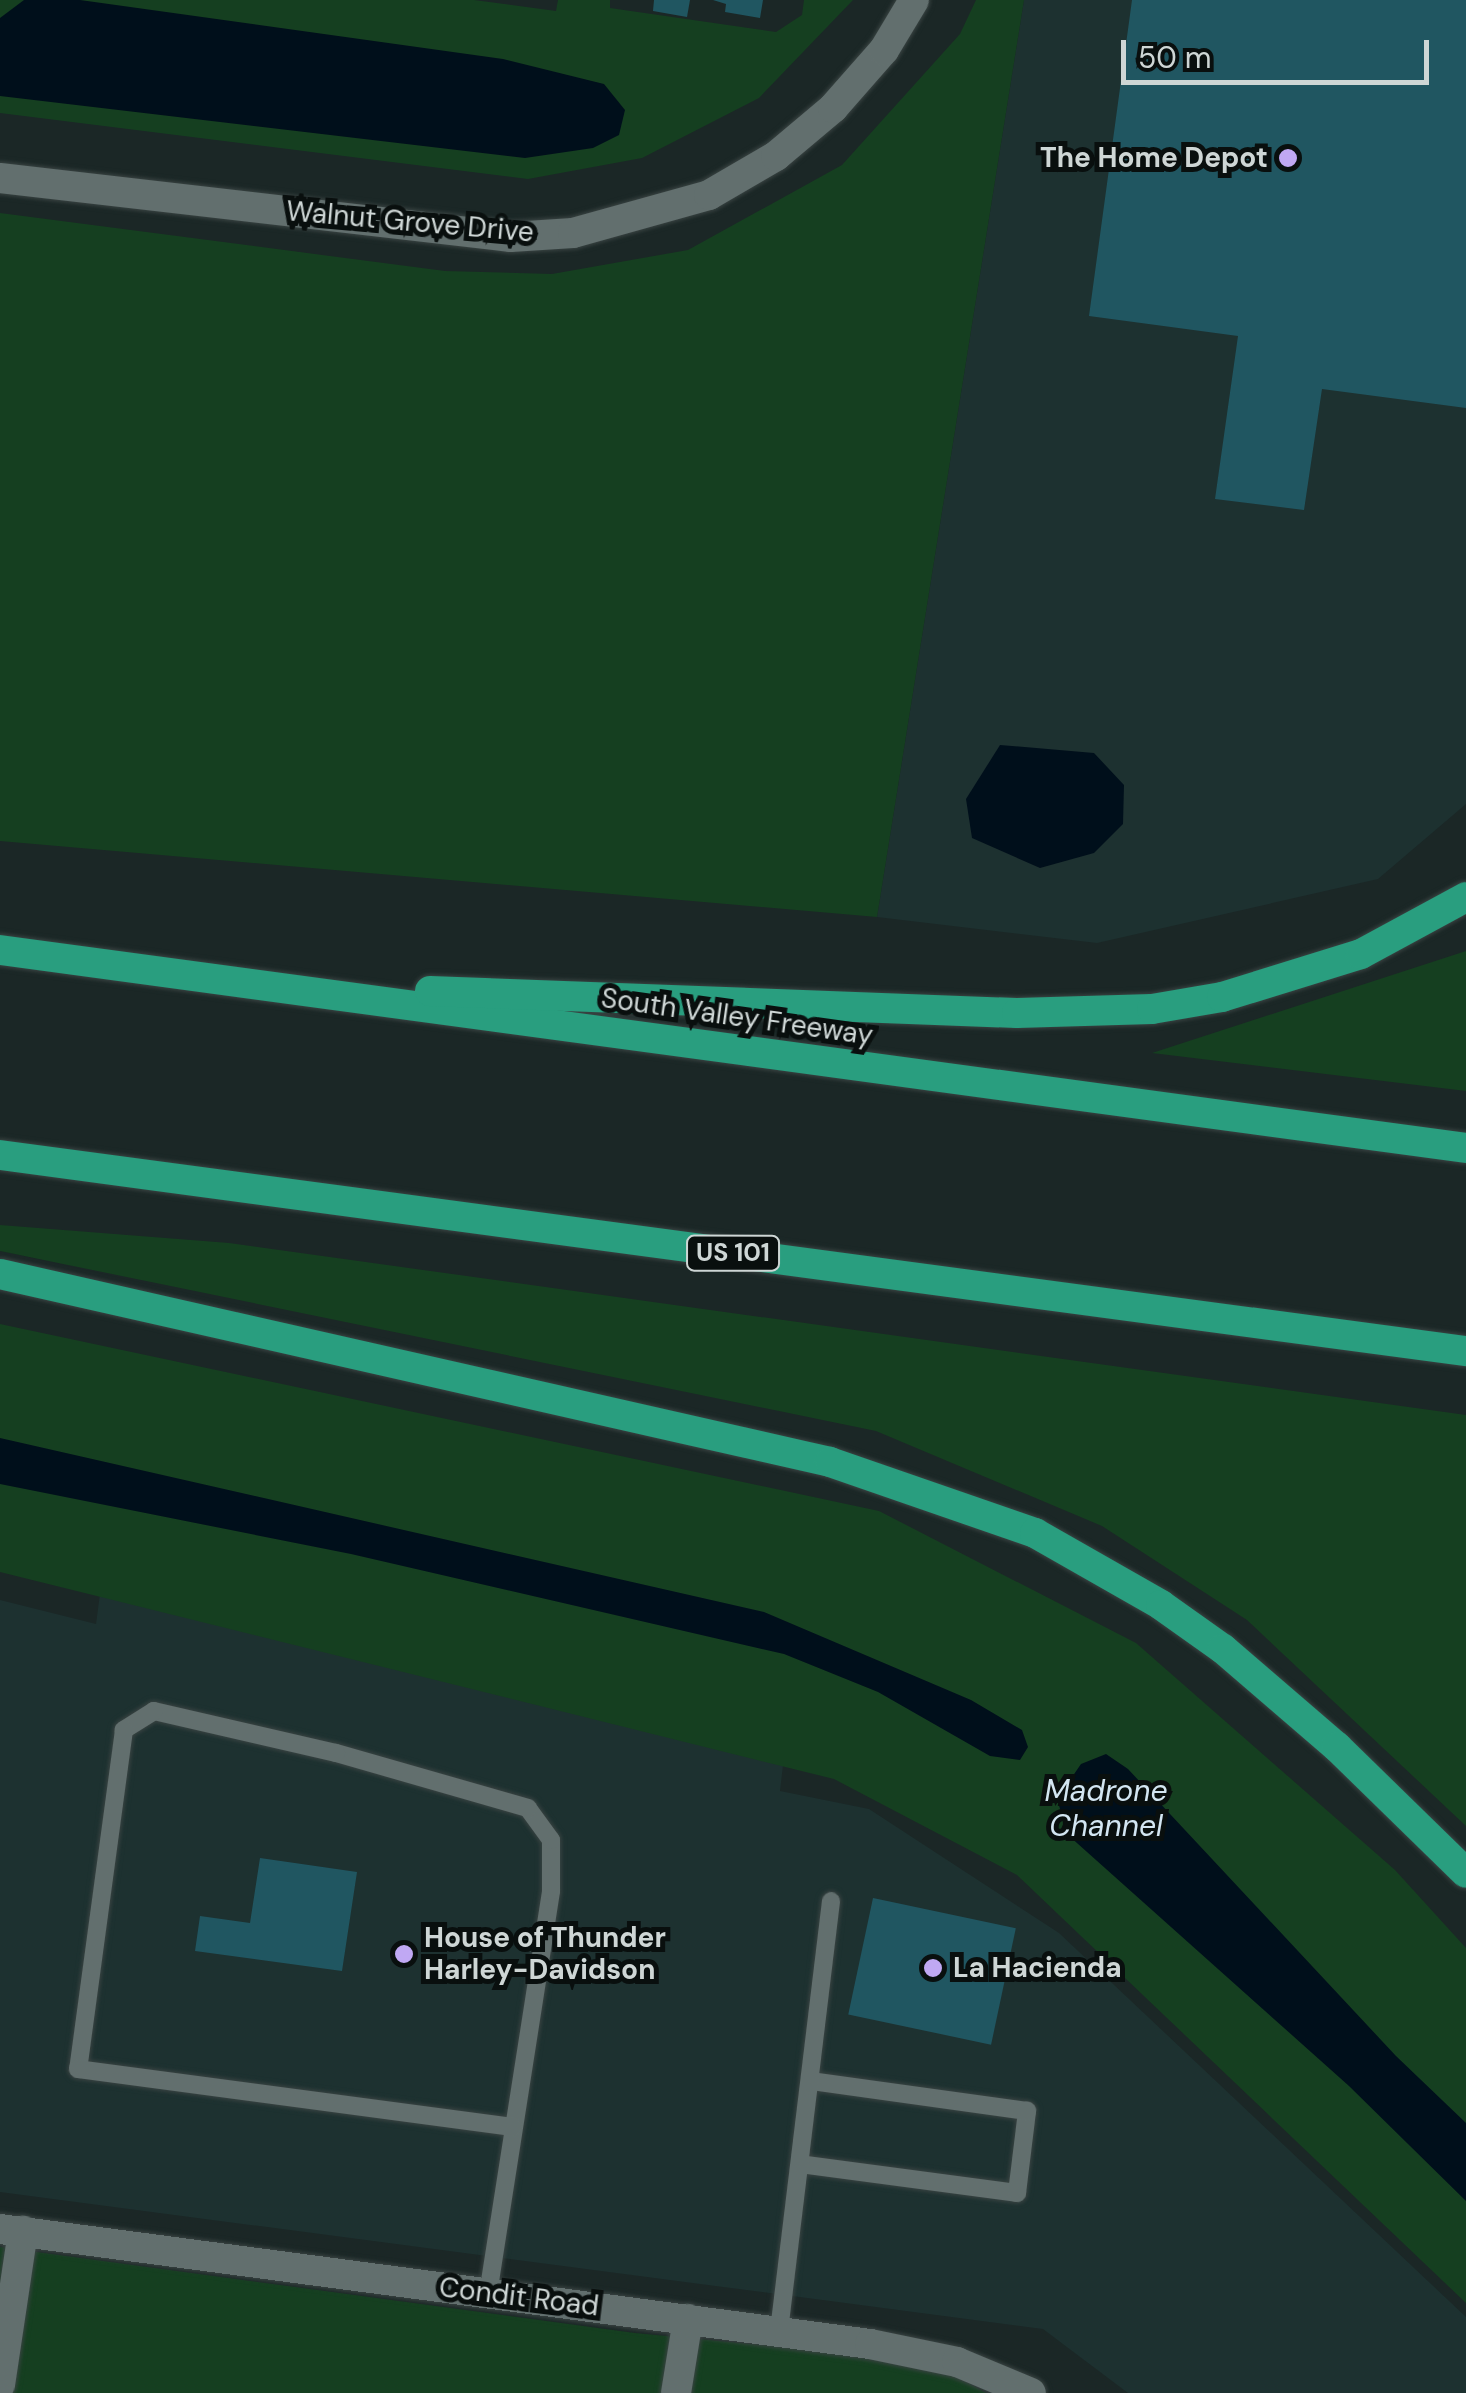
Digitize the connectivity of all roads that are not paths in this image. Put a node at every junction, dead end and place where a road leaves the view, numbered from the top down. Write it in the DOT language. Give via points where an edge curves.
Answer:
graph roads {
  1 [pos="914,0"];
  2 [pos="0,178"];
  3 [pos="1466,896"];
  4 [pos="0,950"];
  5 [pos="257,985"];
  6 [pos="1466,1148"];
  7 [pos="0,1156"];
  8 [pos="0,1274"];
  9 [pos="1466,1350"];
  10 [pos="1466,1873"];
  11 [pos="831,1901"];
  12 [pos="810,2081"];
  13 [pos="514,2128"];
  14 [pos="800,2164"];
  15 [pos="12,2230"];
  16 [pos="488,2294"];
  17 [pos="688,2319"];
  18 [pos="779,2331"];
  19 [pos="0,2386"];
  20 [pos="676,2393"];
  21 [pos="1031,2393"];
  1 -- 2 [label="street, Walnut Grove Drive" via="884,50 833,108 776,156 709,195 574,233 478,234"];
  3 -- 5 [label="highway" via="1361,954 1292,978 1135,1010 1017,1013"];
  4 -- 5 [label="highway, South Valley Freeway"];
  5 -- 6 [label="highway, South Valley Freeway"];
  7 -- 9 [label="highway, US 101"];
  8 -- 10 [label="highway" via="812,1457 904,1483 1034,1533 1161,1604 1222,1649 1337,1747"];
  11 -- 12 [label="lane"];
  12 -- 14 [label="lane"];
  12 -- 14 [label="lane" via="1026,2111 1025,2127 1017,2192"];
  13 -- 13 [label="lane" via="78,2069 124,1730 154,1711 528,1808 551,1840 550,1891"];
  13 -- 16 [label="lane"];
  14 -- 18 [label="lane"];
  15 -- 16 [label="street, Condit Road"];
  15 -- 19 [label="street"];
  16 -- 17 [label="street, Condit Road"];
  17 -- 18 [label="street, Condit Road"];
  17 -- 20 [label="street"];
  18 -- 21 [label="street, Condit Road" via="956,2362"];
}
